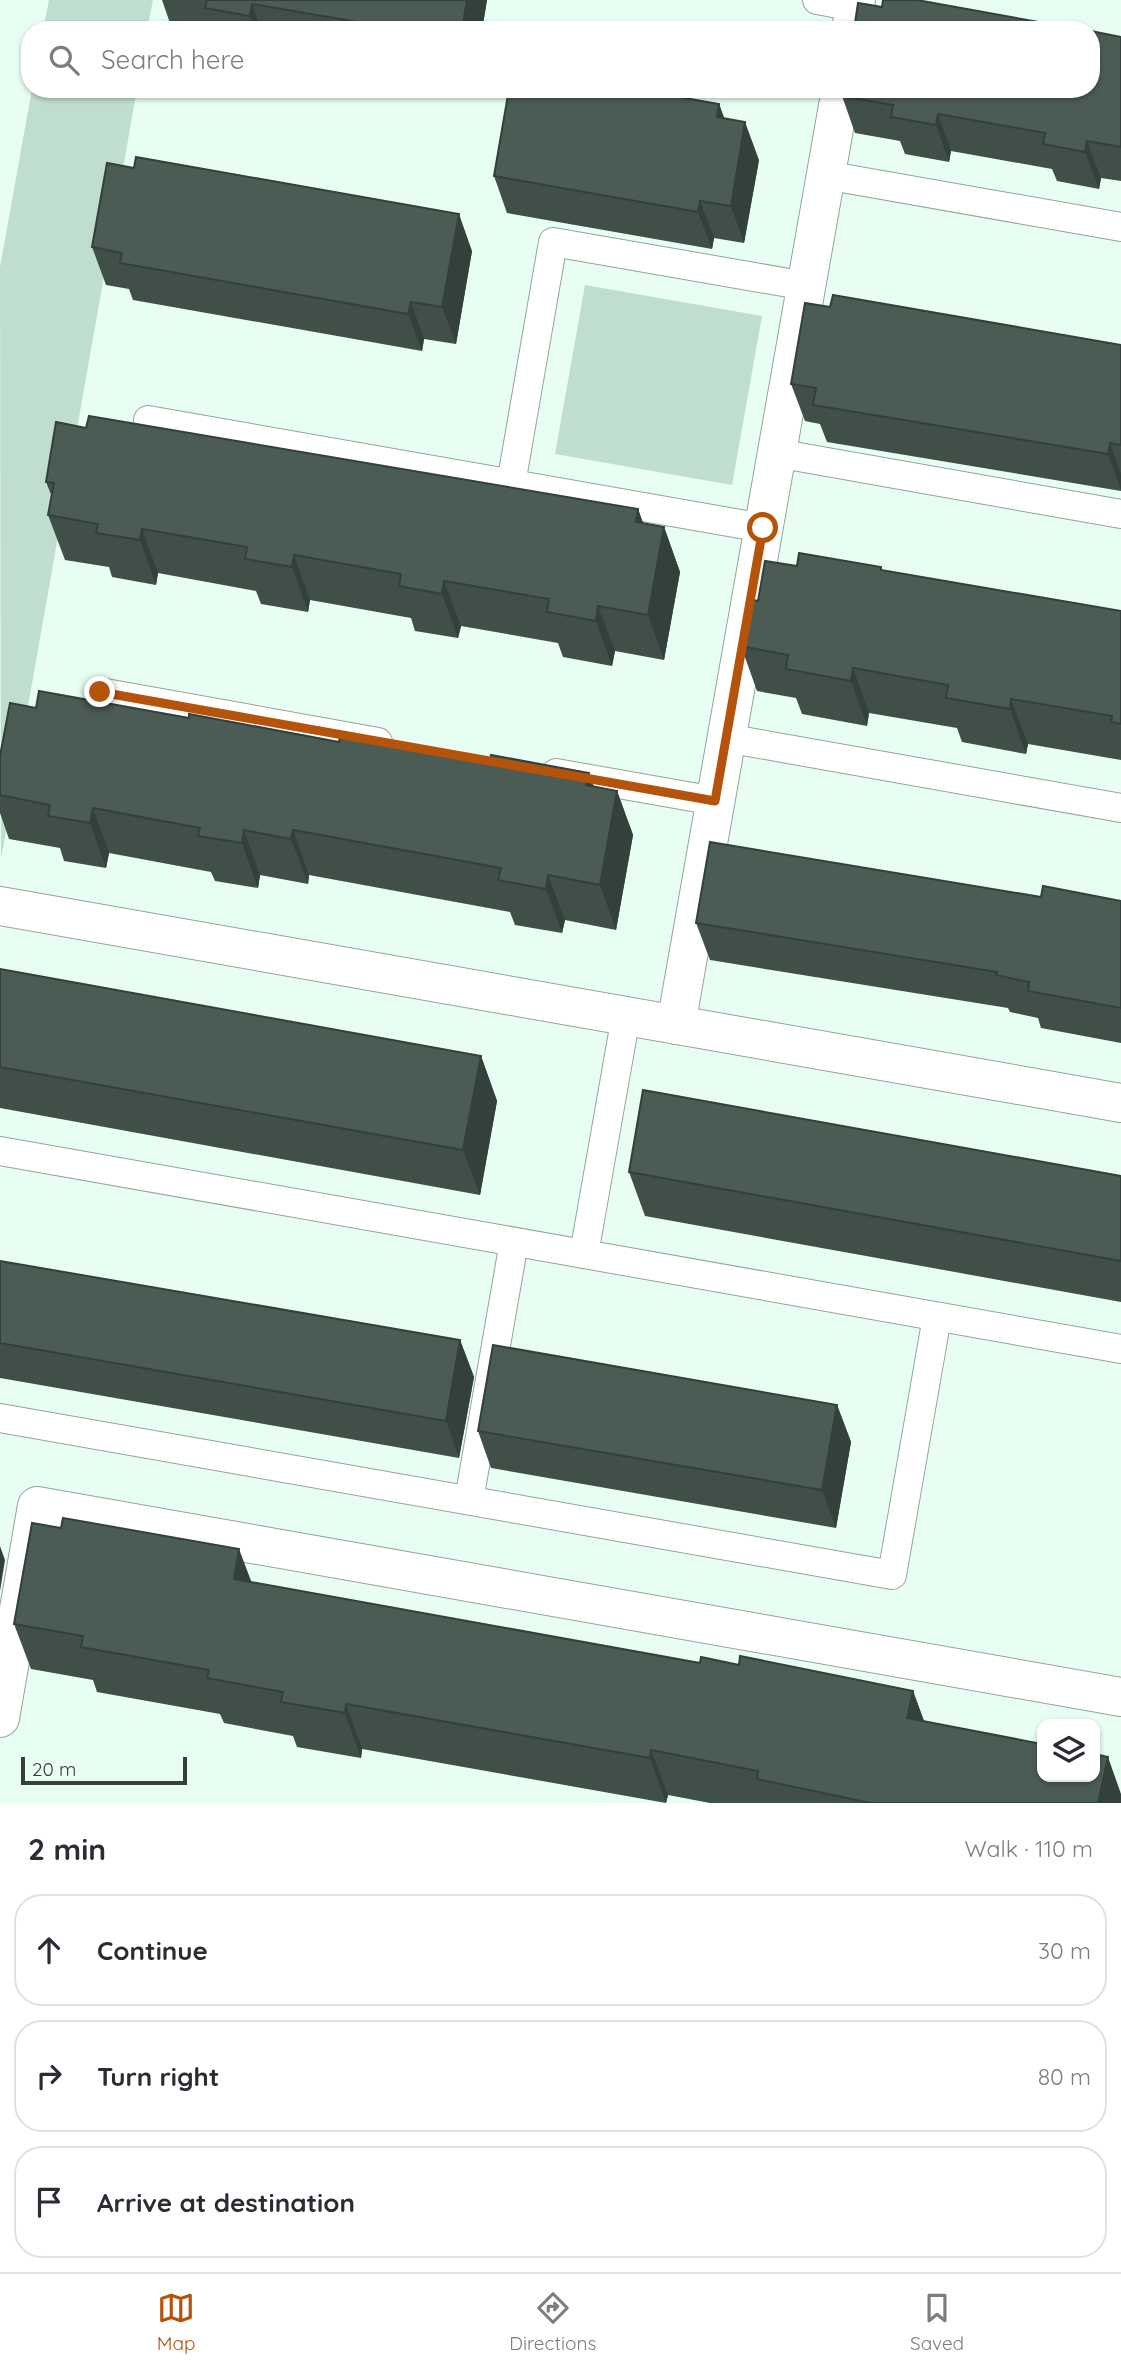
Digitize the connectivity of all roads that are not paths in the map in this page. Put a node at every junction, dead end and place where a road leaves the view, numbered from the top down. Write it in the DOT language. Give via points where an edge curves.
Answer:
graph roads {
  1 [pos="817,0"];
  2 [pos="854,12"];
  3 [pos="839,98"];
  4 [pos="825,175"];
  5 [pos="1121,227"];
  6 [pos="806,286"];
  7 [pos="148,419"];
  8 [pos="776,453"];
  9 [pos="511,484"];
  10 [pos="1121,514"];
  11 [pos="763,528"];
  12 [pos="100,692"];
  13 [pos="726,738"];
  14 [pos="401,746"];
  15 [pos="524,767"];
  16 [pos="715,801"];
  17 [pos="1121,808"];
  18 [pos="0,906"];
  19 [pos="626,1016"];
  20 [pos="676,1025"];
  21 [pos="1121,1103"];
  22 [pos="0,1151"];
  23 [pos="514,1242"];
  24 [pos="584,1254"];
  25 [pos="937,1317"];
  26 [pos="1121,1349"];
  27 [pos="0,1418"];
  28 [pos="469,1500"];
  29 [pos="1121,1697"];
  30 [pos="0,1718"];
  1 -- 2 [label="lane"];
  3 -- 4 [label="street"];
  4 -- 5 [label="lane"];
  4 -- 6 [label="street"];
  6 -- 8 [label="street"];
  6 -- 9 [label="lane" via="553,242"];
  7 -- 9 [label="lane"];
  8 -- 10 [label="lane"];
  8 -- 11 [label="street"];
  9 -- 11 [label="lane"];
  11 -- 13 [label="street"];
  12 -- 14 [label="lane"];
  13 -- 16 [label="street"];
  13 -- 17 [label="lane"];
  15 -- 16 [label="lane"];
  16 -- 20 [label="street"];
  18 -- 19 [label="street"];
  19 -- 20 [label="street"];
  19 -- 24 [label="lane"];
  20 -- 21 [label="street"];
  22 -- 23 [label="lane"];
  23 -- 24 [label="lane"];
  23 -- 28 [label="lane"];
  24 -- 25 [label="lane"];
  25 -- 26 [label="lane"];
  25 -- 28 [label="lane" via="892,1575"];
  27 -- 28 [label="lane"];
  29 -- 30 [label="street" via="37,1506"];
}
